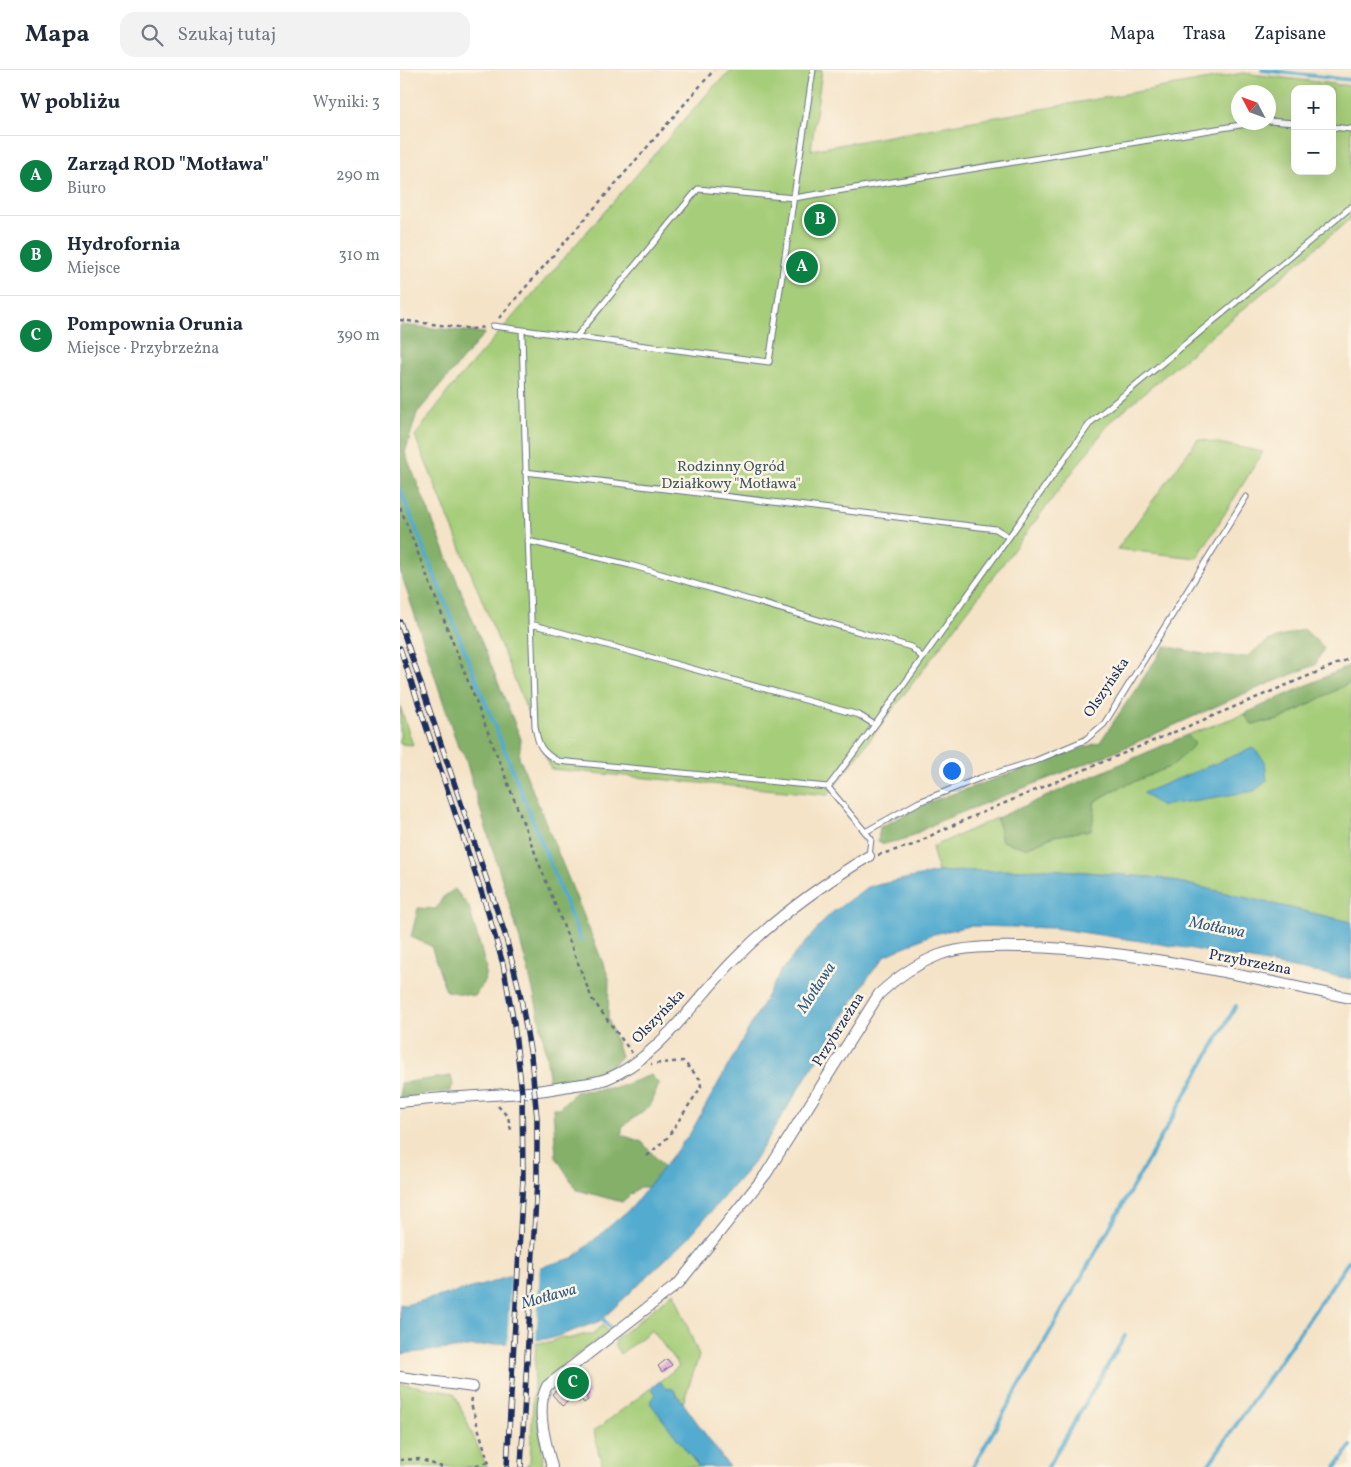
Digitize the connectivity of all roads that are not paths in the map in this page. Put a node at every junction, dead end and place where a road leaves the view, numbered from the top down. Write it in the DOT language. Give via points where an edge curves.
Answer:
graph roads {
  1 [pos="813,70"];
  2 [pos="1276,122"];
  3 [pos="1291,123"];
  4 [pos="1231,127"];
  5 [pos="1336,127"];
  6 [pos="1351,129"];
  7 [pos="794,198"];
  8 [pos="1351,208"];
  9 [pos="492,326"];
  10 [pos="522,330"];
  11 [pos="576,337"];
  12 [pos="525,472"];
  13 [pos="1246,497"];
  14 [pos="1009,537"];
  15 [pos="528,540"];
  16 [pos="531,624"];
  17 [pos="922,658"];
  18 [pos="875,725"];
  19 [pos="830,788"];
  20 [pos="865,832"];
  21 [pos="870,856"];
  22 [pos="1351,998"];
  23 [pos="400,1102"];
  24 [pos="400,1377"];
  25 [pos="473,1386"];
  26 [pos="550,1462"];
  1 -- 7 [label="lane"];
  2 -- 3 [label="lane"];
  4 -- 7 [label="lane"];
  5 -- 6 [label="lane"];
  7 -- 11 [label="lane" via="698,190"];
  7 -- 11 [label="lane" via="769,362"];
  8 -- 14 [label="lane" via="1091,422"];
  9 -- 10 [label="lane"];
  10 -- 11 [label="lane"];
  10 -- 12 [label="lane"];
  12 -- 14 [label="lane" via="996,529"];
  12 -- 15 [label="lane"];
  13 -- 20 [label="lane, Olszyńska" via="1104,724 1085,740 919,802"];
  14 -- 17 [label="lane"];
  15 -- 16 [label="lane"];
  15 -- 17 [label="lane" via="630,565 912,647"];
  16 -- 18 [label="lane" via="859,715"];
  16 -- 19 [label="lane" via="535,726 538,745 546,755 558,761"];
  17 -- 18 [label="lane"];
  18 -- 19 [label="lane"];
  19 -- 20 [label="lane"];
  20 -- 21 [label="lane" via="871,839"];
  21 -- 23 [label="street, Olszyńska" via="795,905 736,958 655,1046 628,1068 605,1079 550,1090"];
  22 -- 26 [label="street, Przybrzeżna" via="1133,955 1056,948 992,946 941,955 910,969 879,994 766,1174 679,1283 547,1386 542,1406"];
  24 -- 25 [label="street"];
}
